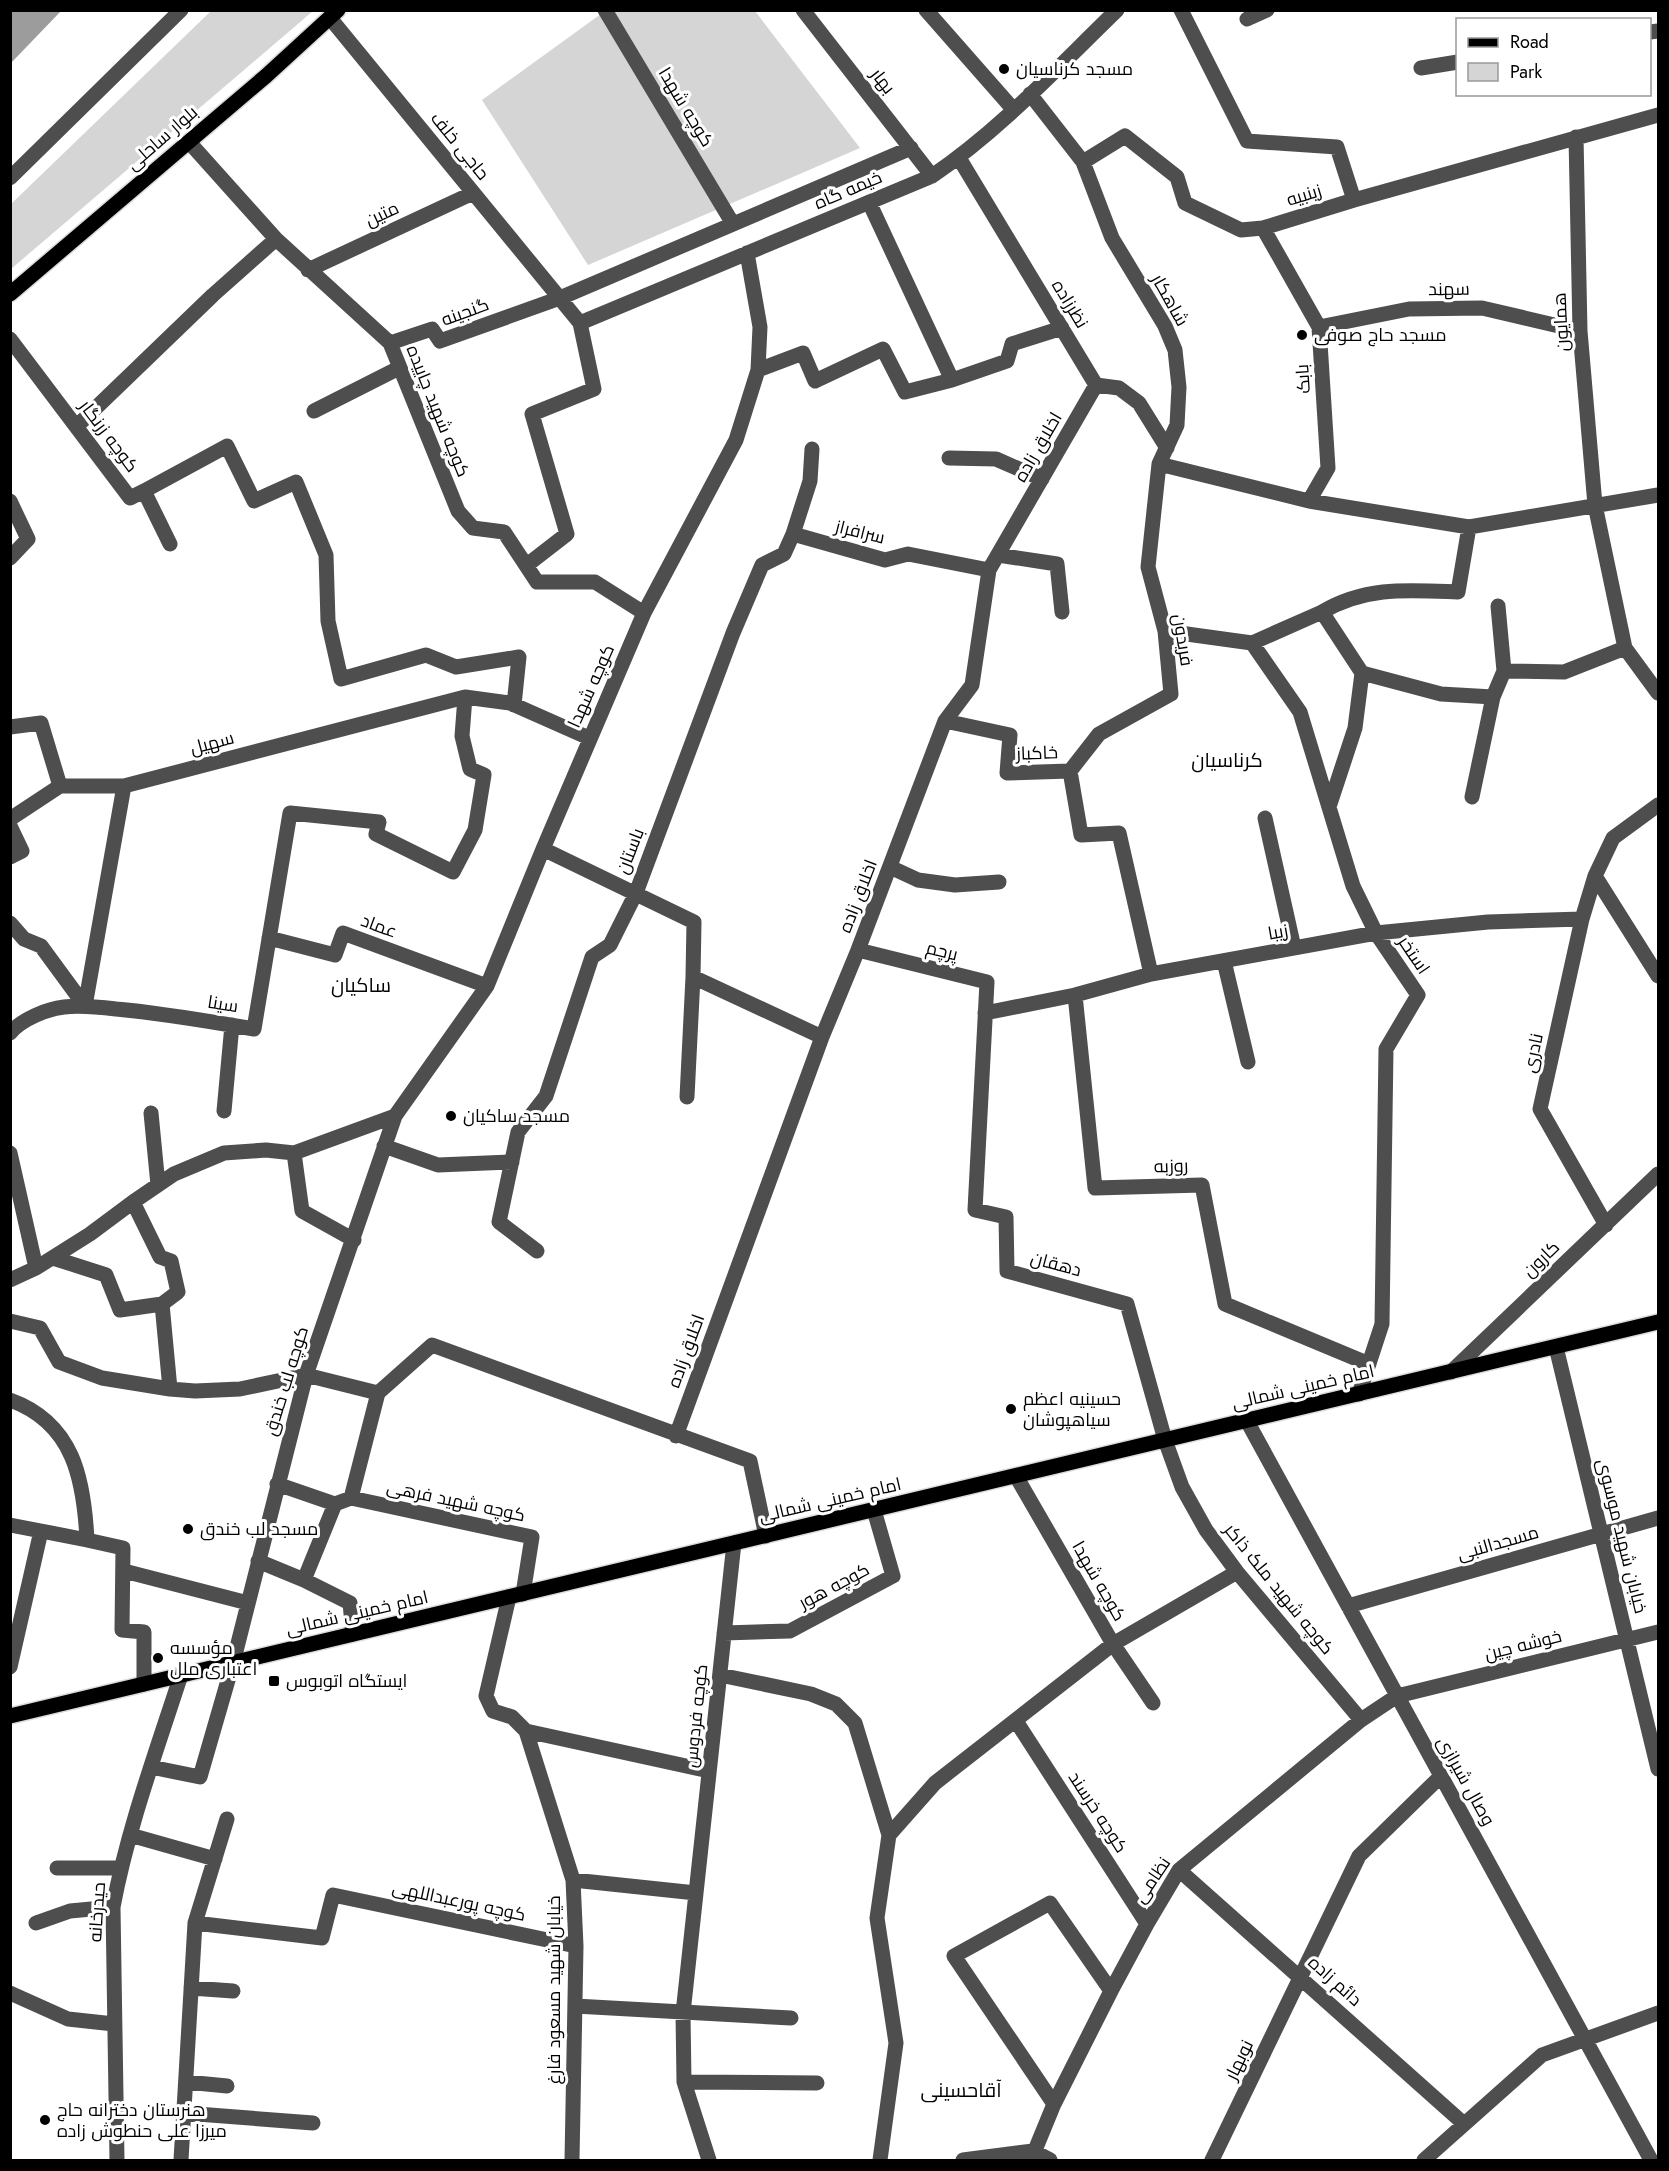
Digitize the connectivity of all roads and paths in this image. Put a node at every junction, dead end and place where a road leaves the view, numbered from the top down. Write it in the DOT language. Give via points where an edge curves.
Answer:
graph roads {
  1 [pos="181,10"];
  2 [pos="604,10"];
  3 [pos="803,10"];
  4 [pos="926,10"];
  5 [pos="1117,10"];
  6 [pos="1181,10"];
  7 [pos="1267,10"];
  8 [pos="334,14"];
  9 [pos="1247,19"];
  10 [pos="1456,62"];
  11 [pos="1421,68"];
  12 [pos="1030,94"];
  13 [pos="1013,109"];
  14 [pos="1659,115"];
  15 [pos="1576,137"];
  16 [pos="189,141"];
  17 [pos="911,148"];
  18 [pos="959,158"];
  19 [pos="1083,162"];
  20 [pos="932,176"];
  21 [pos="10,178"];
  22 [pos="473,193"];
  23 [pos="1354,200"];
  24 [pos="869,202"];
  25 [pos="734,224"];
  26 [pos="1263,228"];
  27 [pos="276,239"];
  28 [pos="747,253"];
  29 [pos="308,270"];
  30 [pos="10,294"];
  31 [pos="560,298"];
  32 [pos="580,323"];
  33 [pos="1319,327"];
  34 [pos="1062,328"];
  35 [pos="1580,331"];
  36 [pos="10,339"];
  37 [pos="390,343"];
  38 [pos="399,368"];
  39 [pos="758,370"];
  40 [pos="952,380"];
  41 [pos="1096,385"];
  42 [pos="314,411"];
  43 [pos="77,426"];
  44 [pos="1167,448"];
  45 [pos="812,449"];
  46 [pos="950,458"];
  47 [pos="1159,464"];
  48 [pos="1042,479"];
  49 [pos="144,491"];
  50 [pos="1659,495"];
  51 [pos="10,501"];
  52 [pos="1309,501"];
  53 [pos="1596,505"];
  54 [pos="1469,526"];
  55 [pos="793,534"];
  56 [pos="170,544"];
  57 [pos="998,555"];
  58 [pos="10,558"];
  59 [pos="527,566"];
  60 [pos="989,570"];
  61 [pos="1498,606"];
  62 [pos="1062,612"];
  63 [pos="1322,612"];
  64 [pos="644,614"];
  65 [pos="1165,631"];
  66 [pos="1252,643"];
  67 [pos="1625,648"];
  68 [pos="1504,671"];
  69 [pos="1362,673"];
  70 [pos="1659,693"];
  71 [pos="465,697"];
  72 [pos="1493,697"];
  73 [pos="514,705"];
  74 [pos="945,721"];
  75 [pos="10,727"];
  76 [pos="589,738"];
  77 [pos="1070,771"];
  78 [pos="60,786"];
  79 [pos="124,786"];
  80 [pos="1472,797"];
  81 [pos="1659,805"];
  82 [pos="1329,807"];
  83 [pos="1266,818"];
  84 [pos="10,819"];
  85 [pos="10,826"];
  86 [pos="543,849"];
  87 [pos="10,857"];
  88 [pos="890,867"];
  89 [pos="1595,876"];
  90 [pos="999,882"];
  91 [pos="636,893"];
  92 [pos="1582,919"];
  93 [pos="10,923"];
  94 [pos="1376,933"];
  95 [pos="269,938"];
  96 [pos="1294,948"];
  97 [pos="858,950"];
  98 [pos="1224,961"];
  99 [pos="1151,974"];
  100 [pos="1659,976"];
  101 [pos="693,977"];
  102 [pos="487,987"];
  103 [pos="1076,995"];
  104 [pos="85,1006"];
  105 [pos="985,1013"];
  106 [pos="232,1025"];
  107 [pos="10,1033"];
  108 [pos="822,1037"];
  109 [pos="1248,1062"];
  110 [pos="687,1097"];
  111 [pos="224,1111"];
  112 [pos="151,1113"];
  113 [pos="395,1116"];
  114 [pos="384,1146"];
  115 [pos="10,1153"];
  116 [pos="294,1153"];
  117 [pos="512,1162"];
  118 [pos="1659,1174"];
  119 [pos="158,1185"];
  120 [pos="133,1202"];
  121 [pos="1606,1225"];
  122 [pos="354,1240"];
  123 [pos="537,1251"];
  124 [pos="53,1258"];
  125 [pos="36,1268"];
  126 [pos="10,1280"];
  127 [pos="162,1304"];
  128 [pos="10,1322"];
  129 [pos="1659,1322"];
  130 [pos="1556,1347"];
  131 [pos="1369,1364"];
  132 [pos="1451,1372"];
  133 [pos="306,1375"];
  134 [pos="170,1389"];
  135 [pos="378,1393"];
  136 [pos="1359,1394"];
  137 [pos="10,1400"];
  138 [pos="1247,1421"];
  139 [pos="676,1436"];
  140 [pos="1165,1440"];
  141 [pos="1016,1476"];
  142 [pos="277,1484"];
  143 [pos="351,1498"];
  144 [pos="334,1503"];
  145 [pos="874,1509"];
  146 [pos="1659,1518"];
  147 [pos="10,1525"];
  148 [pos="41,1531"];
  149 [pos="1602,1534"];
  150 [pos="766,1536"];
  151 [pos="87,1540"];
  152 [pos="734,1543"];
  153 [pos="258,1561"];
  154 [pos="124,1571"];
  155 [pos="1237,1572"];
  156 [pos="304,1580"];
  157 [pos="516,1595"];
  158 [pos="248,1603"];
  159 [pos="1348,1606"];
  160 [pos="1659,1632"];
  161 [pos="724,1633"];
  162 [pos="353,1634"];
  163 [pos="1627,1639"];
  164 [pos="1113,1644"];
  165 [pos="232,1663"];
  166 [pos="10,1667"];
  167 [pos="720,1675"];
  168 [pos="181,1676"];
  169 [pos="144,1684"];
  170 [pos="1397,1696"];
  171 [pos="1153,1703"];
  172 [pos="10,1716"];
  173 [pos="1016,1720"];
  174 [pos="1361,1720"];
  175 [pos="526,1731"];
  176 [pos="151,1767"];
  177 [pos="1659,1769"];
  178 [pos="709,1771"];
  179 [pos="1441,1776"];
  180 [pos="227,1819"];
  181 [pos="130,1835"];
  182 [pos="890,1835"];
  183 [pos="215,1859"];
  184 [pos="57,1868"];
  185 [pos="121,1868"];
  186 [pos="1179,1870"];
  187 [pos="573,1880"];
  188 [pos="696,1893"];
  189 [pos="113,1907"];
  190 [pos="36,1923"];
  191 [pos="195,1923"];
  192 [pos="1147,1924"];
  193 [pos="576,1946"];
  194 [pos="1301,1977"];
  195 [pos="191,1988"];
  196 [pos="234,1991"];
  197 [pos="1111,1991"];
  198 [pos="10,1993"];
  199 [pos="575,2006"];
  200 [pos="683,2013"];
  201 [pos="1659,2013"];
  202 [pos="791,2018"];
  203 [pos="114,2024"];
  204 [pos="1584,2039"];
  205 [pos="186,2082"];
  206 [pos="684,2082"];
  207 [pos="817,2083"];
  208 [pos="227,2086"];
  209 [pos="1054,2104"];
  210 [pos="184,2113"];
  211 [pos="313,2123"];
  212 [pos="1463,2123"];
  213 [pos="1032,2156"];
  214 [pos="117,2160"];
  215 [pos="181,2160"];
  216 [pos="572,2160"];
  217 [pos="709,2160"];
  218 [pos="880,2160"];
  219 [pos="963,2160"];
  220 [pos="1050,2160"];
  221 [pos="1212,2160"];
  222 [pos="1424,2160"];
  223 [pos="1651,2160"];
  1 -- 21 [label="street"];
  2 -- 25 [label="street, کوچه شهدا"];
  3 -- 17 [label="street, بهار"];
  4 -- 13 [label="street"];
  5 -- 12 [label="street, خیمه گاه"];
  6 -- 23 [label="street" via="1247,141 1337,147"];
  7 -- 9 [label="street"];
  8 -- 16 [label="main road, بلوار ساحلی"];
  8 -- 22 [label="street, حاجی خلف"];
  10 -- 11 [label="street"];
  12 -- 13 [label="street, خیمه گاه"];
  12 -- 19 [label="street"];
  13 -- 18 [label="street, خیمه گاه"];
  14 -- 15 [label="street, زینبیه"];
  15 -- 23 [label="street, زینبیه"];
  15 -- 35 [label="street, همایون"];
  16 -- 27 [label="street, کوچه شهید چاییده"];
  16 -- 30 [label="main road, بلوار ساحلی"];
  17 -- 20 [label="street, بهار"];
  17 -- 25 [label="street"];
  18 -- 20 [label="street, خیمه گاه"];
  18 -- 34 [label="street, نظرزاده"];
  19 -- 26 [label="street, زینبیه" via="1125,136 1177,177 1185,203 1240,230"];
  19 -- 44 [label="street, شاهکار" via="1112,238 1165,326 1174,350 1179,387 1177,425"];
  20 -- 24 [label="street, خیمه گاه"];
  22 -- 29 [label="street, متین"];
  22 -- 31 [label="street, حاجی خلف"];
  23 -- 26 [label="street, زینبیه"];
  24 -- 28 [label="street, خیمه گاه"];
  24 -- 40 [label="street"];
  25 -- 31 [label="street"];
  26 -- 33 [label="street, بابک"];
  27 -- 29 [label="street, کوچه شهید چاییده"];
  27 -- 43 [label="street"];
  28 -- 32 [label="street, خیمه گاه"];
  28 -- 39 [label="street, کوچه شهدا" via="760,327"];
  29 -- 37 [label="street, کوچه شهید چاییده"];
  31 -- 32 [label="street"];
  31 -- 37 [label="street, گنجینه" via="440,341 432,329"];
  32 -- 59 [label="street" via="594,389 532,414 567,534"];
  33 -- 35 [label="street, سهند" via="1408,309 1482,308"];
  33 -- 52 [label="street, بابک" via="1328,468"];
  34 -- 40 [label="street" via="1012,344 1007,361"];
  34 -- 41 [label="street, نظرزاده"];
  35 -- 53 [label="street, همایون"];
  36 -- 43 [label="street, کوچه زرنگار"];
  37 -- 38 [label="street, کوچه شهید چاییده"];
  38 -- 42 [label="street"];
  38 -- 59 [label="street, کوچه شهید چاییده" via="458,512 473,528 504,532"];
  39 -- 40 [label="street" via="803,353 815,381 883,349 905,392"];
  39 -- 64 [label="street, کوچه شهدا" via="736,440"];
  41 -- 44 [label="street" via="1119,388 1139,403"];
  41 -- 48 [label="street, اخلاق زاده"];
  43 -- 49 [label="street, کوچه زرنگار" via="130,498"];
  44 -- 47 [label="street, شاهکار"];
  45 -- 55 [label="street, باستان" via="810,481"];
  46 -- 48 [label="street" via="996,459"];
  47 -- 52 [label="street"];
  47 -- 65 [label="street, فریدون" via="1148,567"];
  48 -- 57 [label="street, اخلاق زاده"];
  49 -- 56 [label="street, کوچه زرنگار"];
  49 -- 73 [label="street" via="227,446 254,501 296,482 326,555 328,621 341,679 426,655 456,667 519,657"];
  50 -- 53 [label="street"];
  51 -- 58 [label="street" via="28,539"];
  52 -- 54 [label="street"];
  53 -- 54 [label="street"];
  53 -- 67 [label="street, همایون"];
  54 -- 63 [label="street" via="1458,592 1391,591 1360,595"];
  55 -- 60 [label="street, سرافراز" via="885,560 908,554"];
  55 -- 91 [label="street, باستان" via="784,554 762,565"];
  57 -- 60 [label="street, اخلاق زاده"];
  57 -- 62 [label="street" via="1057,564"];
  59 -- 64 [label="street, کوچه شهید چاییده" via="537,582 595,582"];
  60 -- 74 [label="street, اخلاق زاده" via="972,686"];
  61 -- 68 [label="street"];
  63 -- 66 [label="street"];
  63 -- 69 [label="street"];
  64 -- 76 [label="street, کوچه شهدا"];
  65 -- 66 [label="street"];
  65 -- 77 [label="street, فریدون" via="1171,694 1099,734"];
  66 -- 82 [label="street, استخر" via="1300,712"];
  67 -- 68 [label="street" via="1564,672"];
  67 -- 70 [label="street"];
  68 -- 72 [label="street"];
  69 -- 72 [label="street" via="1441,694"];
  69 -- 82 [label="street" via="1355,728"];
  71 -- 73 [label="street, سهیل"];
  71 -- 79 [label="street, سهیل"];
  71 -- 95 [label="street, سینا" via="462,736 470,769 484,775 475,830 453,872 376,834 379,822 290,813"];
  72 -- 80 [label="street"];
  73 -- 76 [label="street, سهیل"];
  74 -- 77 [label="street, خاکباز" via="1010,735 1007,773"];
  74 -- 88 [label="street, اخلاق زاده"];
  75 -- 78 [label="street" via="41,723"];
  76 -- 86 [label="street, کوچه شهدا"];
  77 -- 99 [label="street, خاکباز" via="1081,835 1119,833"];
  78 -- 79 [label="street, سهیل"];
  78 -- 84 [label="street"];
  79 -- 104 [label="street"];
  81 -- 89 [label="street, نادری" via="1613,838"];
  82 -- 94 [label="street, استخر" via="1353,886"];
  83 -- 96 [label="street"];
  85 -- 87 [label="street" via="22,852"];
  86 -- 91 [label="street"];
  86 -- 102 [label="street, کوچه شهدا"];
  88 -- 90 [label="street" via="918,880 956,885"];
  88 -- 97 [label="street, اخلاق زاده"];
  89 -- 92 [label="street, نادری"];
  89 -- 100 [label="street"];
  91 -- 101 [label="street" via="694,922"];
  91 -- 117 [label="street, باستان" via="610,945 592,957 546,1096 518,1132"];
  92 -- 94 [label="street, زیبا" via="1488,922"];
  92 -- 121 [label="street, نادری" via="1540,1109"];
  93 -- 104 [label="street" via="24,939 41,946"];
  94 -- 96 [label="street, زیبا"];
  94 -- 131 [label="street, استخر" via="1418,995 1386,1049 1382,1324"];
  95 -- 102 [label="street, عماد" via="336,955 343,933"];
  95 -- 106 [label="street, سینا" via="254,1029"];
  96 -- 98 [label="street, زیبا"];
  97 -- 105 [label="street, پرچم" via="987,982"];
  97 -- 108 [label="street, اخلاق زاده"];
  98 -- 99 [label="street, زیبا"];
  98 -- 109 [label="street"];
  99 -- 103 [label="street, زیبا"];
  101 -- 108 [label="street"];
  101 -- 110 [label="street"];
  102 -- 113 [label="street, کوچه شهدا"];
  103 -- 105 [label="street, زیبا"];
  103 -- 131 [label="street, روزبه" via="1095,1188 1202,1185 1225,1304"];
  104 -- 106 [label="street, سینا" via="156,1012"];
  104 -- 107 [label="street, سینا" via="39,1014"];
  105 -- 140 [label="street, دهقان" via="975,1210 1006,1217 1006,1271 1127,1304"];
  106 -- 111 [label="street"];
  108 -- 139 [label="street, اخلاق زاده"];
  112 -- 119 [label="street"];
  113 -- 114 [label="street, کوچه لب خندق"];
  113 -- 116 [label="street"];
  114 -- 117 [label="street" via="438,1165"];
  114 -- 122 [label="street, کوچه لب خندق"];
  115 -- 125 [label="street"];
  116 -- 119 [label="street" via="224,1153"];
  116 -- 122 [label="street" via="302,1211"];
  117 -- 123 [label="street, باستان" via="499,1222"];
  118 -- 121 [label="street, کارون"];
  119 -- 120 [label="street"];
  120 -- 124 [label="street"];
  120 -- 127 [label="street" via="160,1257 171,1261 178,1292"];
  121 -- 132 [label="street, کارون"];
  122 -- 133 [label="street, کوچه لب خندق"];
  124 -- 125 [label="street"];
  124 -- 127 [label="street" via="106,1275 120,1310"];
  125 -- 126 [label="street"];
  127 -- 134 [label="street"];
  128 -- 134 [label="street" via="40,1328 59,1362 102,1378"];
  129 -- 130 [label="main road, امام خمینی شمالی"];
  130 -- 132 [label="main road, امام خمینی شمالی"];
  130 -- 149 [label="street, خیابان شهید موسوی"];
  131 -- 136 [label="street, استخر"];
  132 -- 136 [label="main road, امام خمینی شمالی"];
  133 -- 134 [label="street" via="240,1389"];
  133 -- 135 [label="street"];
  133 -- 142 [label="street, کوچه لب خندق"];
  135 -- 139 [label="street" via="432,1345"];
  135 -- 143 [label="street"];
  136 -- 138 [label="main road, امام خمینی شمالی"];
  137 -- 151 [label="street" via="28,1406 55,1427 72,1456 85,1500"];
  138 -- 140 [label="main road, امام خمینی شمالی"];
  138 -- 159 [label="street, وصال شیرازی"];
  139 -- 150 [label="street" via="750,1461"];
  140 -- 141 [label="main road, امام خمینی شمالی"];
  140 -- 155 [label="street, کوچه شهید ملک ذاکر" via="1182,1487 1206,1530"];
  141 -- 145 [label="main road, امام خمینی شمالی"];
  141 -- 164 [label="street, کوچه شهدا"];
  142 -- 144 [label="street"];
  142 -- 153 [label="street, کوچه لب خندق"];
  143 -- 144 [label="street, کوچه شهید فرهی"];
  143 -- 157 [label="street, کوچه شهید فرهی" via="532,1537"];
  144 -- 156 [label="street"];
  145 -- 150 [label="main road, امام خمینی شمالی"];
  145 -- 161 [label="street, کوچه هور" via="893,1576 790,1631"];
  146 -- 149 [label="street, مسجدالنبی"];
  147 -- 148 [label="street"];
  148 -- 151 [label="street"];
  148 -- 166 [label="street"];
  149 -- 159 [label="street, مسجدالنبی"];
  149 -- 163 [label="street, خیابان شهید موسوی"];
  150 -- 152 [label="main road, امام خمینی شمالی"];
  151 -- 154 [label="street" via="123,1548"];
  152 -- 157 [label="main road, امام خمینی شمالی"];
  152 -- 161 [label="street, کوچه فردوس"];
  153 -- 156 [label="street"];
  153 -- 158 [label="street, کوچه لب خندق"];
  154 -- 158 [label="street"];
  154 -- 169 [label="street" via="122,1630 144,1632"];
  155 -- 164 [label="street"];
  155 -- 174 [label="street, کوچه شهید ملک ذاکر"];
  156 -- 162 [label="street" via="350,1603"];
  157 -- 162 [label="main road, امام خمینی شمالی"];
  157 -- 175 [label="street" via="486,1696 494,1711 512,1717"];
  158 -- 165 [label="street, کوچه لب خندق"];
  159 -- 170 [label="street, وصال شیرازی"];
  160 -- 163 [label="street, خوشه چین"];
  161 -- 167 [label="street, کوچه فردوس"];
  162 -- 165 [label="main road, امام خمینی شمالی"];
  163 -- 170 [label="street, خوشه چین"];
  163 -- 177 [label="street, خیابان شهید موسوی"];
  164 -- 171 [label="street, کوچه شهدا"];
  164 -- 173 [label="street"];
  165 -- 168 [label="main road, امام خمینی شمالی"];
  165 -- 176 [label="street, کوچه لب خندق" via="200,1777"];
  167 -- 178 [label="street, کوچه فردوس"];
  167 -- 182 [label="street" via="811,1694 836,1704 855,1723"];
  168 -- 169 [label="main road, امام خمینی شمالی"];
  168 -- 176 [label="street, حیدرخانه"];
  169 -- 172 [label="main road, امام خمینی شمالی"];
  170 -- 174 [label="street, نظامی"];
  170 -- 179 [label="street, وصال شیرازی"];
  173 -- 182 [label="street" via="935,1783"];
  173 -- 192 [label="street, کوچه خرسند"];
  174 -- 186 [label="street, نظامی"];
  175 -- 178 [label="street"];
  175 -- 187 [label="street, خیابان شهید مسعود فارغ"];
  176 -- 181 [label="street, حیدرخانه"];
  178 -- 188 [label="street, کوچه فردوس"];
  179 -- 194 [label="street, نوبهار" via="1359,1856"];
  179 -- 204 [label="street, وصال شیرازی"];
  180 -- 183 [label="street"];
  181 -- 183 [label="street"];
  181 -- 185 [label="street, حیدرخانه"];
  182 -- 218 [label="street" via="877,1918 896,2043"];
  183 -- 191 [label="street"];
  184 -- 185 [label="street"];
  185 -- 189 [label="street, حیدرخانه"];
  186 -- 192 [label="street, نظامی"];
  186 -- 194 [label="street, دائم زاده"];
  187 -- 188 [label="street"];
  187 -- 193 [label="street, خیابان شهید مسعود فارغ"];
  188 -- 200 [label="street, کوچه فردوس"];
  189 -- 190 [label="street" via="70,1911"];
  189 -- 203 [label="street, حیدرخانه"];
  191 -- 193 [label="street, کوچه پورعبداللهی" via="322,1938 333,1895"];
  191 -- 195 [label="street"];
  192 -- 197 [label="street, نظامی"];
  193 -- 199 [label="street, خیابان شهید مسعود فارغ"];
  194 -- 212 [label="street, دائم زاده"];
  194 -- 221 [label="street, نوبهار"];
  195 -- 196 [label="street"];
  195 -- 205 [label="street"];
  197 -- 209 [label="street, نظامی"];
  197 -- 209 [label="street" via="1050,1903 954,1956"];
  198 -- 203 [label="street" via="68,2019"];
  199 -- 200 [label="street"];
  199 -- 216 [label="street, خیابان شهید مسعود فارغ"];
  200 -- 202 [label="street"];
  200 -- 206 [label="street, کوچه فردوس"];
  201 -- 204 [label="street"];
  203 -- 214 [label="street, حیدرخانه"];
  204 -- 212 [label="street" via="1542,2055"];
  204 -- 223 [label="street, وصال شیرازی"];
  205 -- 208 [label="street"];
  205 -- 210 [label="street"];
  206 -- 207 [label="street"];
  206 -- 217 [label="street, کوچه فردوس"];
  209 -- 213 [label="street, نظامی"];
  210 -- 211 [label="street"];
  210 -- 215 [label="street"];
  212 -- 222 [label="street"];
  213 -- 219 [label="street"];
  213 -- 220 [label="street"];
}
